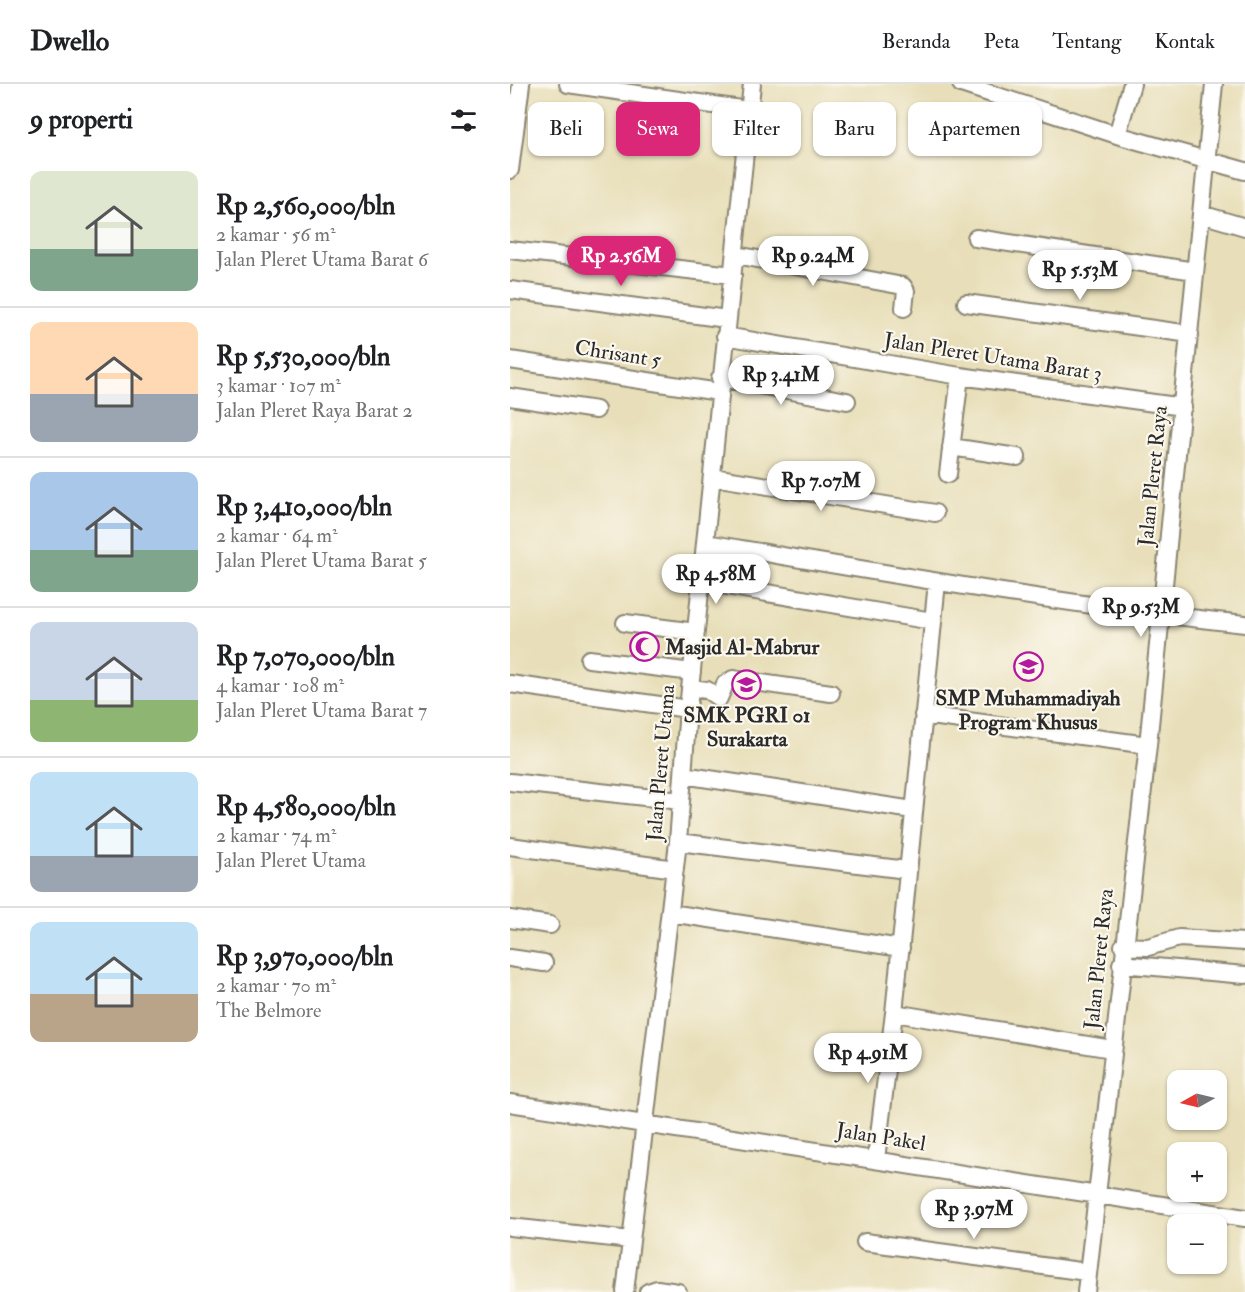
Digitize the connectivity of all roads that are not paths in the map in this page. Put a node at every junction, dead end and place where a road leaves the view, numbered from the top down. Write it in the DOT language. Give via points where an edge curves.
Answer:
graph roads {
  1 [pos="521,84"];
  2 [pos="568,84"];
  3 [pos="752,84"];
  4 [pos="961,84"];
  5 [pos="1132,84"];
  6 [pos="1214,84"];
  7 [pos="749,102"];
  8 [pos="712,105"];
  9 [pos="513,113"];
  10 [pos="1117,135"];
  11 [pos="744,156"];
  12 [pos="1207,161"];
  13 [pos="510,170"];
  14 [pos="1245,171"];
  15 [pos="1201,214"];
  16 [pos="1245,227"];
  17 [pos="976,238"];
  18 [pos="510,250"];
  19 [pos="736,255"];
  20 [pos="1195,272"];
  21 [pos="733,275"];
  22 [pos="510,290"];
  23 [pos="966,303"];
  24 [pos="904,308"];
  25 [pos="726,327"];
  26 [pos="1190,334"];
  27 [pos="510,360"];
  28 [pos="960,376"];
  29 [pos="720,385"];
  30 [pos="510,397"];
  31 [pos="848,401"];
  32 [pos="1183,407"];
  33 [pos="596,410"];
  34 [pos="951,447"];
  35 [pos="1017,457"];
  36 [pos="948,474"];
  37 [pos="712,477"];
  38 [pos="935,513"];
  39 [pos="706,543"];
  40 [pos="702,582"];
  41 [pos="937,582"];
  42 [pos="1160,615"];
  43 [pos="932,621"];
  44 [pos="625,623"];
  45 [pos="1245,624"];
  46 [pos="696,632"];
  47 [pos="588,659"];
  48 [pos="691,680"];
  49 [pos="510,684"];
  50 [pos="831,693"];
  51 [pos="688,709"];
  52 [pos="923,716"];
  53 [pos="1148,745"];
  54 [pos="683,775"];
  55 [pos="510,782"];
  56 [pos="681,801"];
  57 [pos="913,810"];
  58 [pos="678,842"];
  59 [pos="510,846"];
  60 [pos="675,869"];
  61 [pos="908,870"];
  62 [pos="670,913"];
  63 [pos="510,919"];
  64 [pos="550,925"];
  65 [pos="1245,942"];
  66 [pos="1123,946"];
  67 [pos="901,948"];
  68 [pos="510,958"];
  69 [pos="544,963"];
  70 [pos="1121,963"];
  71 [pos="1245,975"];
  72 [pos="894,1013"];
  73 [pos="1112,1049"];
  74 [pos="510,1103"];
  75 [pos="646,1122"];
  76 [pos="876,1159"];
  77 [pos="1096,1194"];
  78 [pos="1245,1218"];
  79 [pos="510,1227"];
  80 [pos="631,1240"];
  81 [pos="865,1242"];
  82 [pos="1088,1272"];
  83 [pos="625,1292"];
  84 [pos="648,1292"];
  85 [pos="678,1292"];
  86 [pos="1086,1292"];
  1 -- 9 [label="street"];
  2 -- 8 [label="street"];
  3 -- 7 [label="street, Jalan Pleret Utama"];
  4 -- 10 [label="street"];
  5 -- 10 [label="street"];
  6 -- 12 [label="street, Jalan Pleret Raya"];
  9 -- 13 [label="street"];
  10 -- 12 [label="street"];
  11 -- 19 [label="street, Jalan Pleret Utama"];
  12 -- 14 [label="street"];
  12 -- 15 [label="street, Jalan Pleret Raya"];
  15 -- 16 [label="street"];
  15 -- 20 [label="street, Jalan Pleret Raya"];
  17 -- 20 [label="street"];
  18 -- 21 [label="street"];
  19 -- 21 [label="street, Jalan Pleret Utama"];
  19 -- 24 [label="street" via="903,286"];
  20 -- 26 [label="street, Jalan Pleret Raya"];
  21 -- 25 [label="street, Jalan Pleret Utama"];
  22 -- 25 [label="street, Jalan Pleret Utama Barat 3"];
  23 -- 26 [label="street"];
  25 -- 28 [label="street, Jalan Pleret Utama Barat 3"];
  25 -- 29 [label="street, Jalan Pleret Utama"];
  26 -- 32 [label="street, Jalan Pleret Raya"];
  27 -- 29 [label="street, Chrisant 5"];
  28 -- 32 [label="street, Jalan Pleret Utama Barat 3"];
  28 -- 34 [label="street"];
  29 -- 31 [label="street, Chrisant 5"];
  29 -- 37 [label="street, Jalan Pleret Utama"];
  30 -- 33 [label="street"];
  32 -- 42 [label="street, Jalan Pleret Raya"];
  34 -- 35 [label="street"];
  34 -- 36 [label="street"];
  37 -- 38 [label="street"];
  37 -- 39 [label="street, Jalan Pleret Utama"];
  39 -- 40 [label="street, Jalan Pleret Utama"];
  39 -- 41 [label="street"];
  40 -- 43 [label="street"];
  40 -- 46 [label="street, Jalan Pleret Utama"];
  41 -- 42 [label="street"];
  41 -- 43 [label="street"];
  42 -- 45 [label="street"];
  42 -- 53 [label="street, Jalan Pleret Raya"];
  43 -- 52 [label="street"];
  44 -- 46 [label="street"];
  46 -- 48 [label="street, Jalan Pleret Utama"];
  47 -- 48 [label="street"];
  48 -- 50 [label="street" via="719,698 725,684 733,679"];
  48 -- 51 [label="street, Jalan Pleret Utama"];
  49 -- 51 [label="street"];
  51 -- 54 [label="street, Jalan Pleret Utama"];
  52 -- 53 [label="street"];
  52 -- 57 [label="street"];
  53 -- 66 [label="street, Jalan Pleret Raya"];
  54 -- 56 [label="street, Jalan Pleret Utama"];
  54 -- 57 [label="street"];
  55 -- 56 [label="street"];
  56 -- 58 [label="street, Jalan Pleret Utama"];
  57 -- 61 [label="street"];
  58 -- 60 [label="street, Jalan Pleret Utama"];
  58 -- 61 [label="street"];
  59 -- 60 [label="street"];
  60 -- 62 [label="street, Jalan Pleret Utama"];
  61 -- 67 [label="street"];
  62 -- 67 [label="street"];
  62 -- 75 [label="street, Jalan Pleret Utama"];
  63 -- 64 [label="street"];
  65 -- 66 [label="street" via="1179,938 1148,947"];
  66 -- 70 [label="street, Jalan Pleret Raya"];
  67 -- 72 [label="street"];
  68 -- 69 [label="street"];
  70 -- 71 [label="street"];
  70 -- 73 [label="street, Jalan Pleret Raya"];
  72 -- 73 [label="street"];
  72 -- 76 [label="street"];
  73 -- 77 [label="street, Jalan Pleret Raya"];
  74 -- 75 [label="street, Jalan Pakel"];
  75 -- 76 [label="street, Jalan Pakel"];
  75 -- 80 [label="street, Jalan Pleret Utama"];
  76 -- 77 [label="street, Jalan Pakel"];
  77 -- 78 [label="street, Jalan Pakel"];
  77 -- 82 [label="street, Jalan Pleret Raya"];
  79 -- 80 [label="street"];
  80 -- 83 [label="street, Jalan Pleret Utama"];
  81 -- 82 [label="street"];
  82 -- 86 [label="street, Jalan Pleret Raya"];
  84 -- 85 [label="street"];
}
